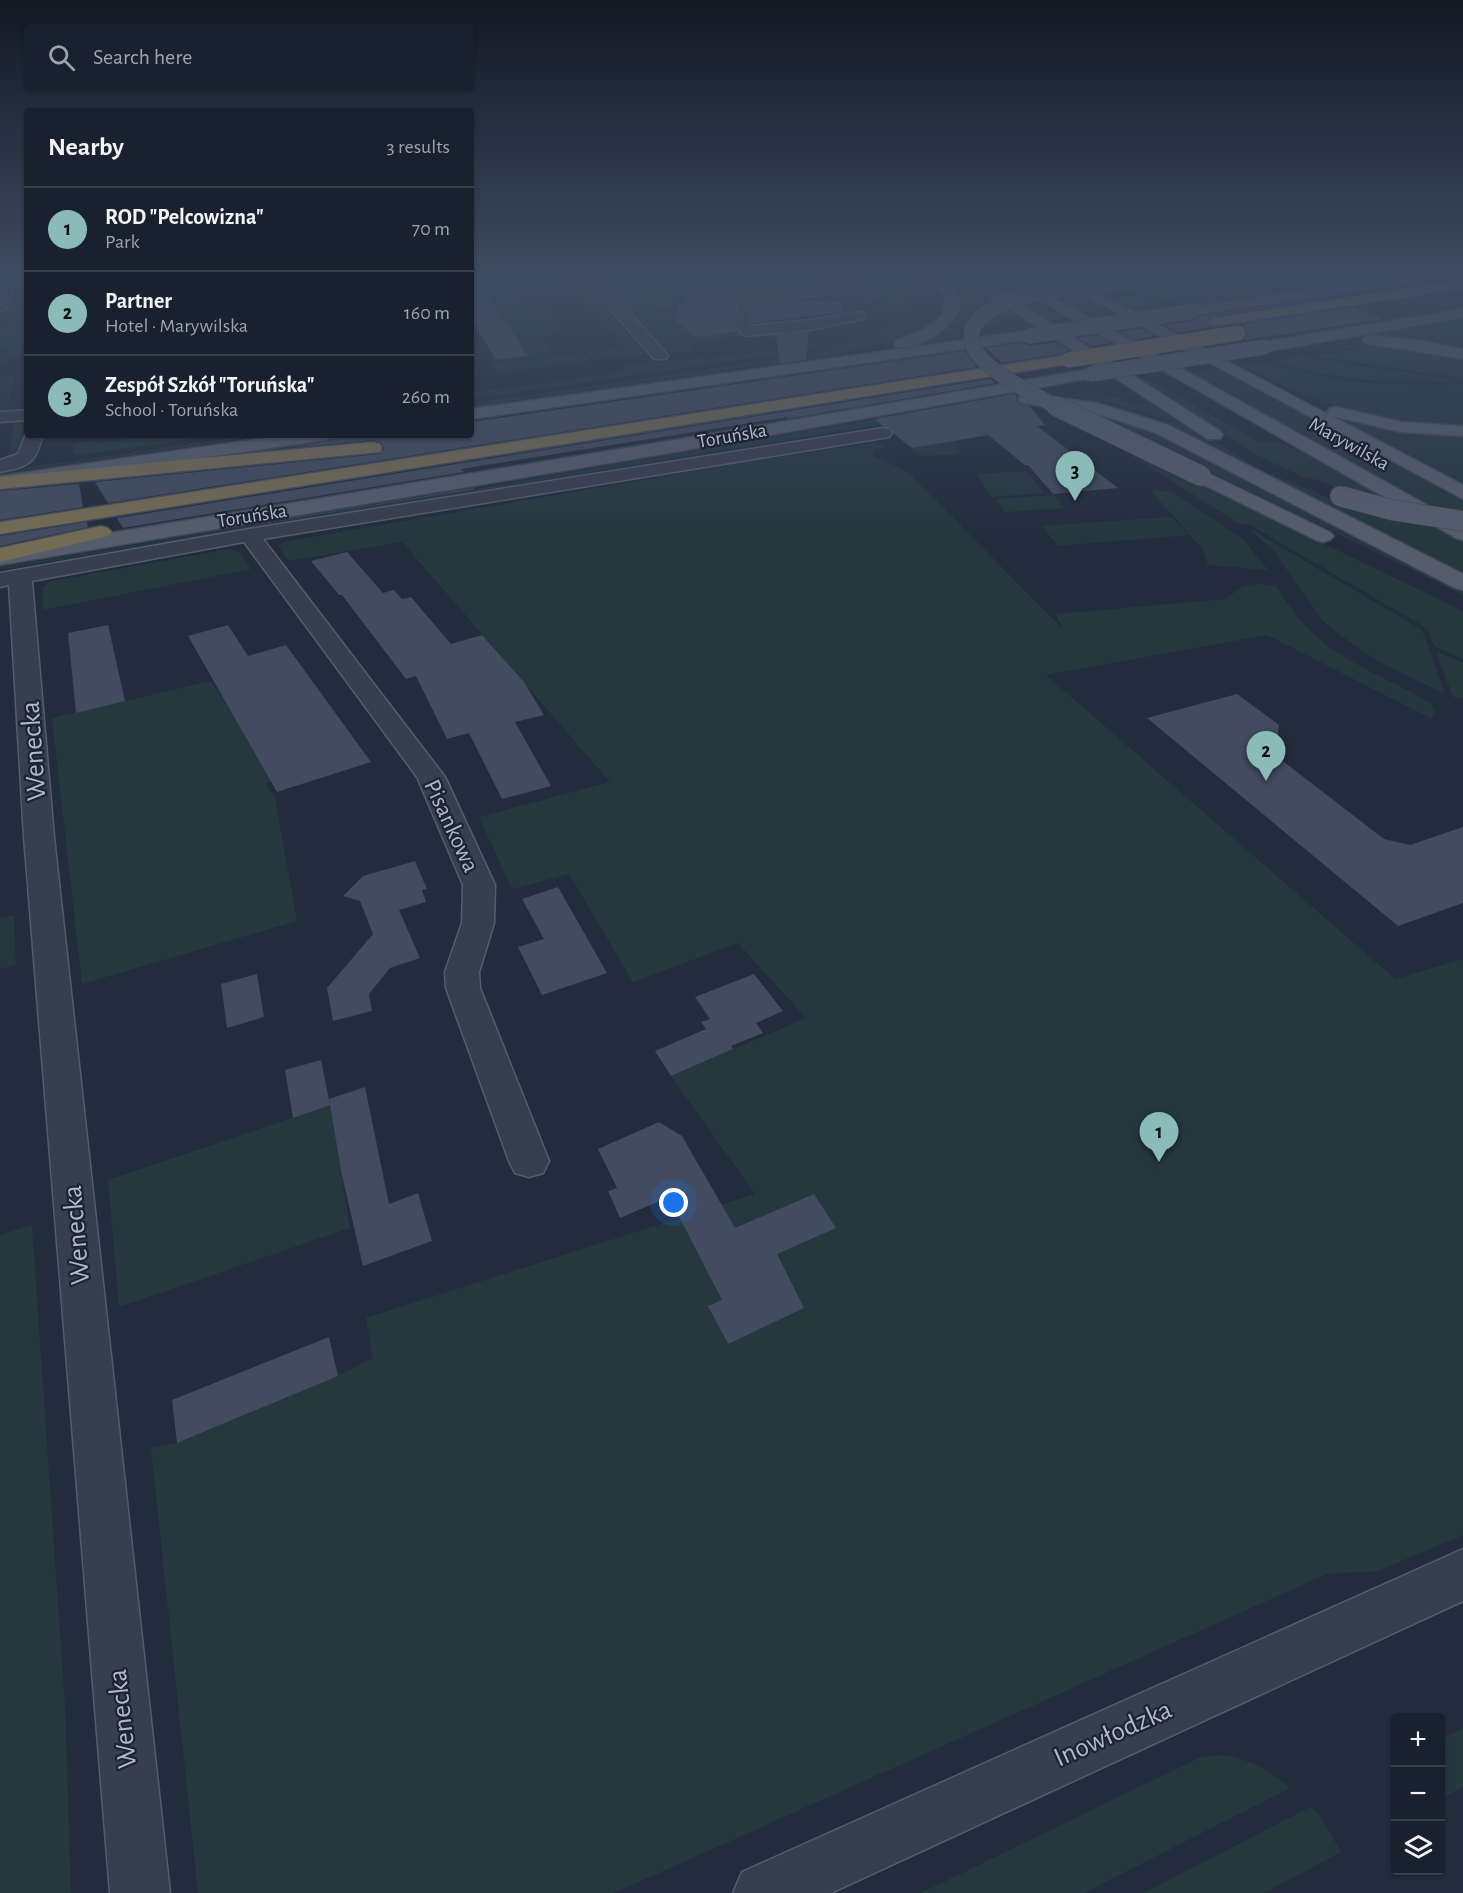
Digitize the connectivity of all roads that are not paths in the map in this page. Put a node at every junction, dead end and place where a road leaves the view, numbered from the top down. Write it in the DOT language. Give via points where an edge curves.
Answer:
graph roads {
  1 [pos="829,362"];
  2 [pos="843,362"];
  3 [pos="947,362"];
  4 [pos="986,362"];
  5 [pos="1053,362"];
  6 [pos="1101,362"];
  7 [pos="1155,362"];
  8 [pos="1166,362"];
  9 [pos="1215,362"];
  10 [pos="810,367"];
  11 [pos="1226,368"];
  12 [pos="773,389"];
  13 [pos="903,405"];
  14 [pos="474,414"];
  15 [pos="24,415"];
  16 [pos="0,417"];
  17 [pos="1463,431"];
  18 [pos="883,433"];
  19 [pos="303,438"];
  20 [pos="32,441"];
  21 [pos="454,457"];
  22 [pos="0,466"];
  23 [pos="0,482"];
  24 [pos="1308,484"];
  25 [pos="1463,493"];
  26 [pos="81,494"];
  27 [pos="1333,494"];
  28 [pos="1463,521"];
  29 [pos="0,528"];
  30 [pos="1463,534"];
  31 [pos="249,535"];
  32 [pos="1339,544"];
  33 [pos="5,567"];
  34 [pos="1390,569"];
  35 [pos="1463,584"];
  36 [pos="1463,604"];
  37 [pos="529,1161"];
  38 [pos="1463,1575"];
  39 [pos="140,1893"];
  40 [pos="763,1893"];
  1 -- 10 [label="main road"];
  2 -- 10 [label="main road, Toruńska, bridge"];
  3 -- 12 [label="highway, Toruńska"];
  4 -- 32 [label="main road, bridge" via="1011,381"];
  5 -- 21 [label="highway, Toruńska, bridge"];
  6 -- 24 [label="main road" via="1241,452"];
  7 -- 30 [label="main road, Marywilska"];
  8 -- 13 [label="main road, Toruńska, bridge"];
  9 -- 11 [label="main road"];
  10 -- 14 [label="main road, Toruńska"];
  11 -- 17 [label="main road" via="1290,397 1353,417 1401,427"];
  11 -- 25 [label="main road, Marywilska"];
  13 -- 33 [label="main road, Toruńska"];
  13 -- 35 [label="main road" via="1022,398 1080,404 1129,417 1191,443"];
  15 -- 16 [label="street"];
  18 -- 31 [label="street"];
  19 -- 23 [label="main road"];
  20 -- 22 [label="street" via="29,456"];
  21 -- 29 [label="highway, Toruńska"];
  21 -- 33 [label="highway" via="319,483"];
  23 -- 26 [label="highway, Toruńska" via="392,446"];
  27 -- 28 [label="main road, bridge" via="1392,510"];
  31 -- 33 [label="street"];
  31 -- 37 [label="street, Pisankowa" via="430,777 479,885 478,923 462,972 463,988"];
  33 -- 39 [label="street, Wenecka" via="40,849"];
  34 -- 36 [label="main road"];
  38 -- 40 [label="street, Inowłodzka"];
}
